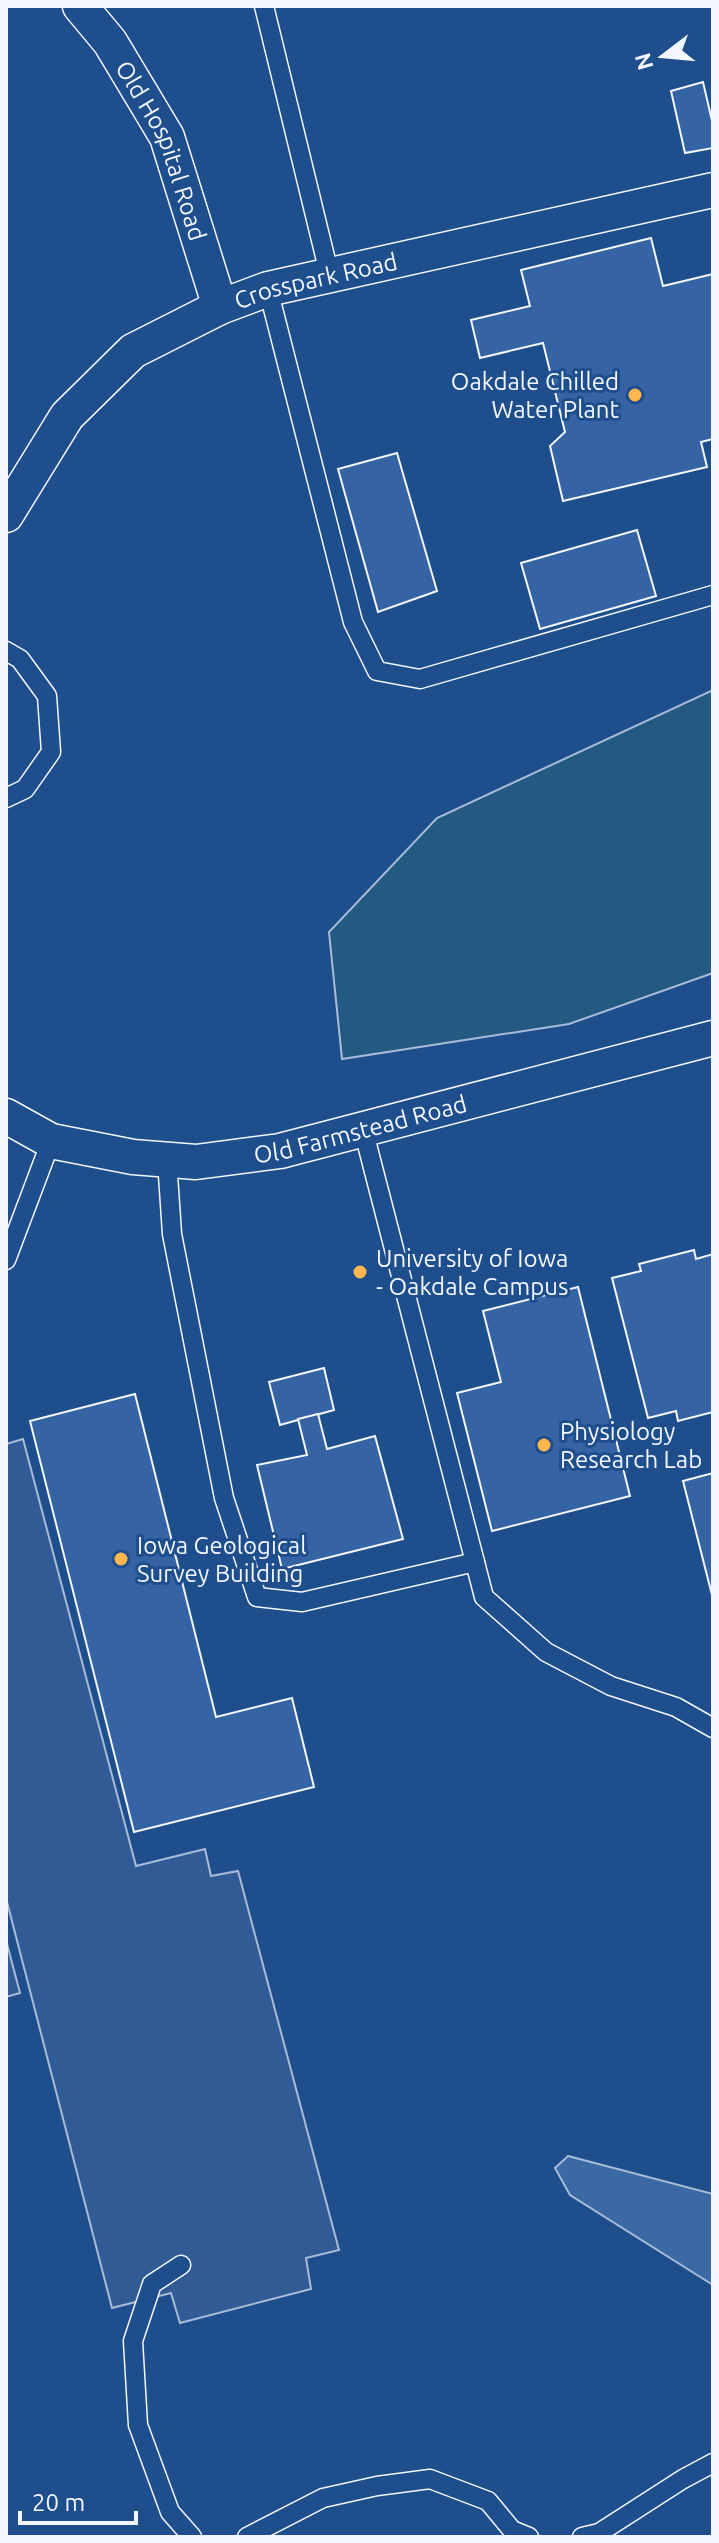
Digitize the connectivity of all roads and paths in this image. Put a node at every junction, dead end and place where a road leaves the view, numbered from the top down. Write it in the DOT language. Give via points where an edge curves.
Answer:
graph roads {
  1 [pos="80,6"];
  2 [pos="264,6"];
  3 [pos="713,190"];
  4 [pos="330,277"];
  5 [pos="268,289"];
  6 [pos="220,307"];
  7 [pos="6,515"];
  8 [pos="713,595"];
  9 [pos="6,651"];
  10 [pos="6,798"];
  11 [pos="713,1038"];
  12 [pos="6,1116"];
  13 [pos="363,1129"];
  14 [pos="51,1141"];
  15 [pos="167,1160"];
  16 [pos="6,1260"];
  17 [pos="475,1562"];
  18 [pos="713,1728"];
  19 [pos="181,2265"];
  20 [pos="713,2463"];
  21 [pos="192,2537"];
  22 [pos="247,2537"];
  23 [pos="529,2537"];
  24 [pos="582,2537"];
  1 -- 6 [label="street, Old Hospital Road" via="110,42 167,137"];
  2 -- 4 [label="lane"];
  3 -- 4 [label="street, Crosspark Road"];
  4 -- 5 [label="street, Crosspark Road"];
  5 -- 6 [label="street, Crosspark Road"];
  5 -- 8 [label="lane" via="353,622 377,671 420,679"];
  6 -- 7 [label="street, Crosspark Road" via="133,351 67,416"];
  9 -- 10 [label="lane" via="20,659 47,696 51,752 25,789"];
  11 -- 13 [label="street, Old Farmstead Road"];
  12 -- 14 [label="street, Old Farmstead Road"];
  13 -- 15 [label="street, Old Farmstead Road" via="280,1151 196,1162"];
  13 -- 17 [label="lane"];
  14 -- 15 [label="street, Old Farmstead Road"];
  14 -- 16 [label="lane"];
  15 -- 17 [label="lane" via="172,1234 224,1498 257,1597 302,1602"];
  17 -- 18 [label="lane" via="484,1597 546,1652 611,1686 676,1707"];
  19 -- 21 [label="lane" via="152,2284 133,2341 138,2425 170,2512"];
  20 -- 24 [label="lane" via="599,2533"];
  22 -- 23 [label="lane" via="323,2498 430,2479 488,2501 512,2530"];
}
